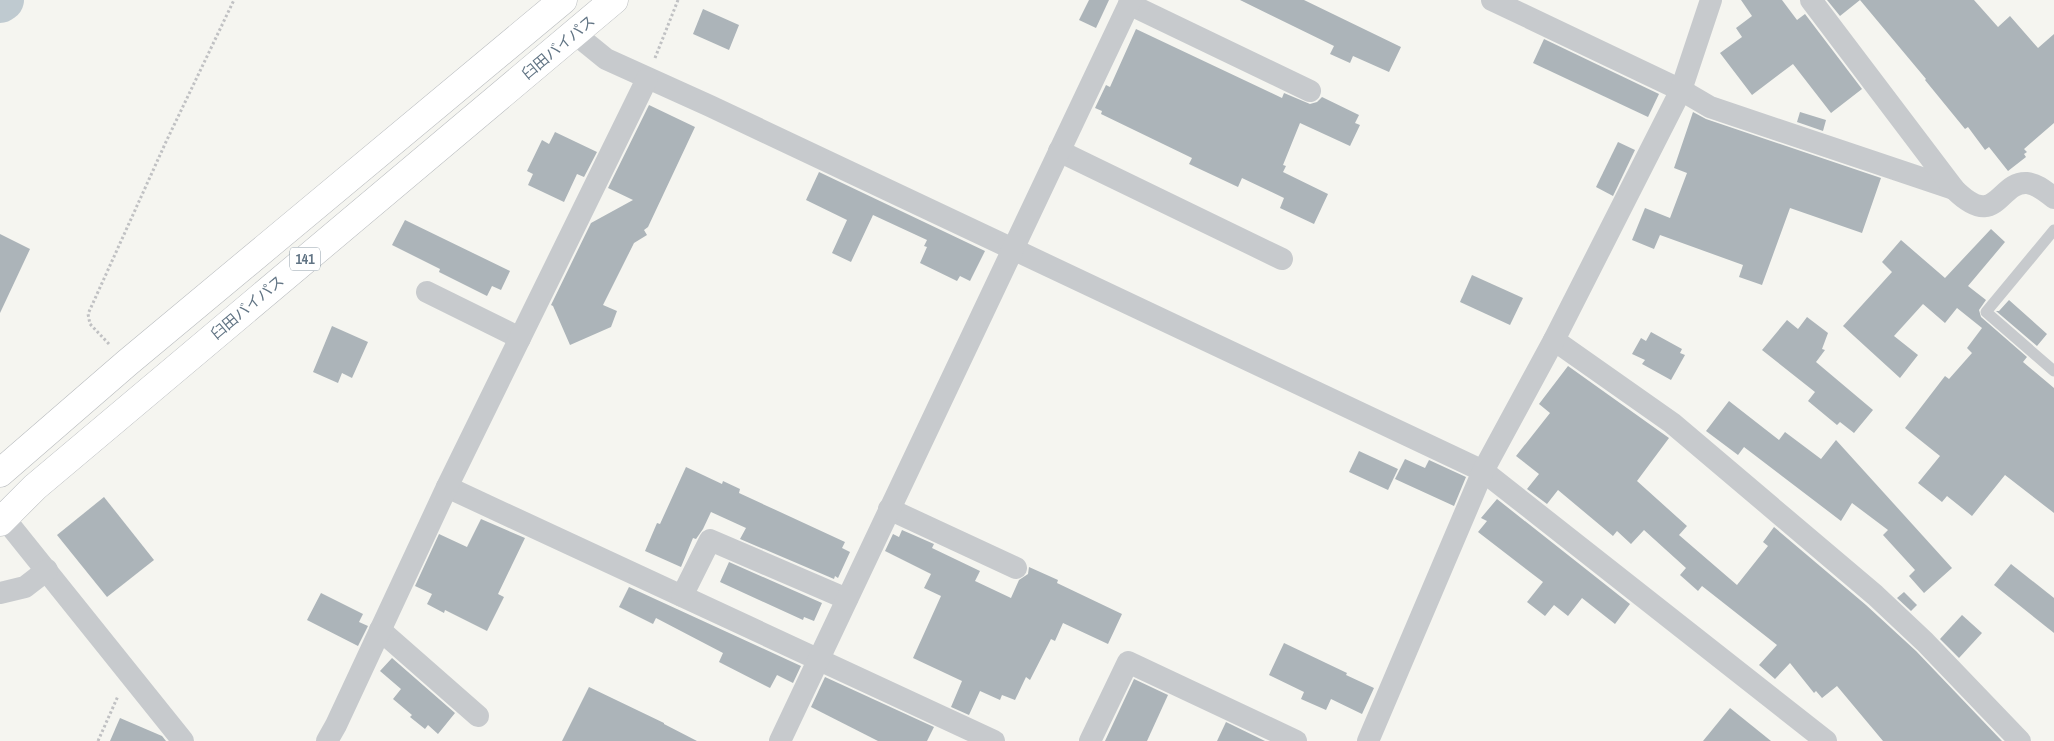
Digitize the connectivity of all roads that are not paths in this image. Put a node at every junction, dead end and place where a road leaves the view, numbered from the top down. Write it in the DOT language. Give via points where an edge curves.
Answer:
graph roads {
  1 [pos="563,0"];
  2 [pos="614,0"];
  3 [pos="1492,0"];
  4 [pos="1710,0"];
  5 [pos="1811,0"];
  6 [pos="1130,2"];
  7 [pos="574,33"];
  8 [pos="647,78"];
  9 [pos="1680,90"];
  10 [pos="1310,91"];
  11 [pos="1059,151"];
  12 [pos="1954,189"];
  13 [pos="2054,198"];
  14 [pos="2054,230"];
  15 [pos="1013,250"];
  16 [pos="1282,258"];
  17 [pos="426,292"];
  18 [pos="520,338"];
  19 [pos="1554,340"];
  20 [pos="2054,371"];
  21 [pos="1483,470"];
  22 [pos="0,473"];
  23 [pos="447,487"];
  24 [pos="889,509"];
  25 [pos="2,520"];
  26 [pos="1016,568"];
  27 [pos="47,570"];
  28 [pos="0,593"];
  29 [pos="682,596"];
  30 [pos="847,599"];
  31 [pos="380,630"];
  32 [pos="819,658"];
  33 [pos="478,716"];
  34 [pos="183,741"];
  35 [pos="327,741"];
  36 [pos="780,741"];
  37 [pos="994,741"];
  38 [pos="1090,741"];
  39 [pos="1296,741"];
  40 [pos="1368,741"];
  41 [pos="1826,741"];
  42 [pos="2020,741"];
  1 -- 22 [label="highway, 141" via="127,363"];
  2 -- 7 [label="highway, 臼田バイパス / 141"];
  3 -- 9 [label="street"];
  4 -- 9 [label="street"];
  5 -- 12 [label="street"];
  6 -- 10 [label="street"];
  6 -- 11 [label="street"];
  7 -- 8 [label="street" via="606,59"];
  7 -- 25 [label="highway, 臼田バイパス / 141" via="35,487"];
  8 -- 15 [label="street"];
  8 -- 18 [label="street"];
  9 -- 12 [label="street" via="1710,107"];
  9 -- 19 [label="street"];
  11 -- 15 [label="street"];
  11 -- 16 [label="street"];
  12 -- 13 [label="street" via="1967,202 1979,207 1994,204 2014,187 2027,183 2042,188"];
  14 -- 20 [label="lane" via="1986,312"];
  15 -- 21 [label="street"];
  15 -- 24 [label="street"];
  17 -- 18 [label="street"];
  18 -- 23 [label="street"];
  19 -- 21 [label="street"];
  19 -- 42 [label="street" via="1672,423 1875,595"];
  21 -- 40 [label="street"];
  21 -- 41 [label="street"];
  23 -- 29 [label="street"];
  23 -- 31 [label="street"];
  24 -- 26 [label="street"];
  24 -- 30 [label="street"];
  25 -- 27 [label="street"];
  27 -- 28 [label="street" via="25,587"];
  27 -- 34 [label="street"];
  29 -- 30 [label="street" via="710,540"];
  29 -- 32 [label="street"];
  30 -- 32 [label="street"];
  31 -- 33 [label="street"];
  31 -- 35 [label="street"];
  32 -- 36 [label="street"];
  32 -- 37 [label="street"];
  38 -- 39 [label="street" via="1128,662"];
}
